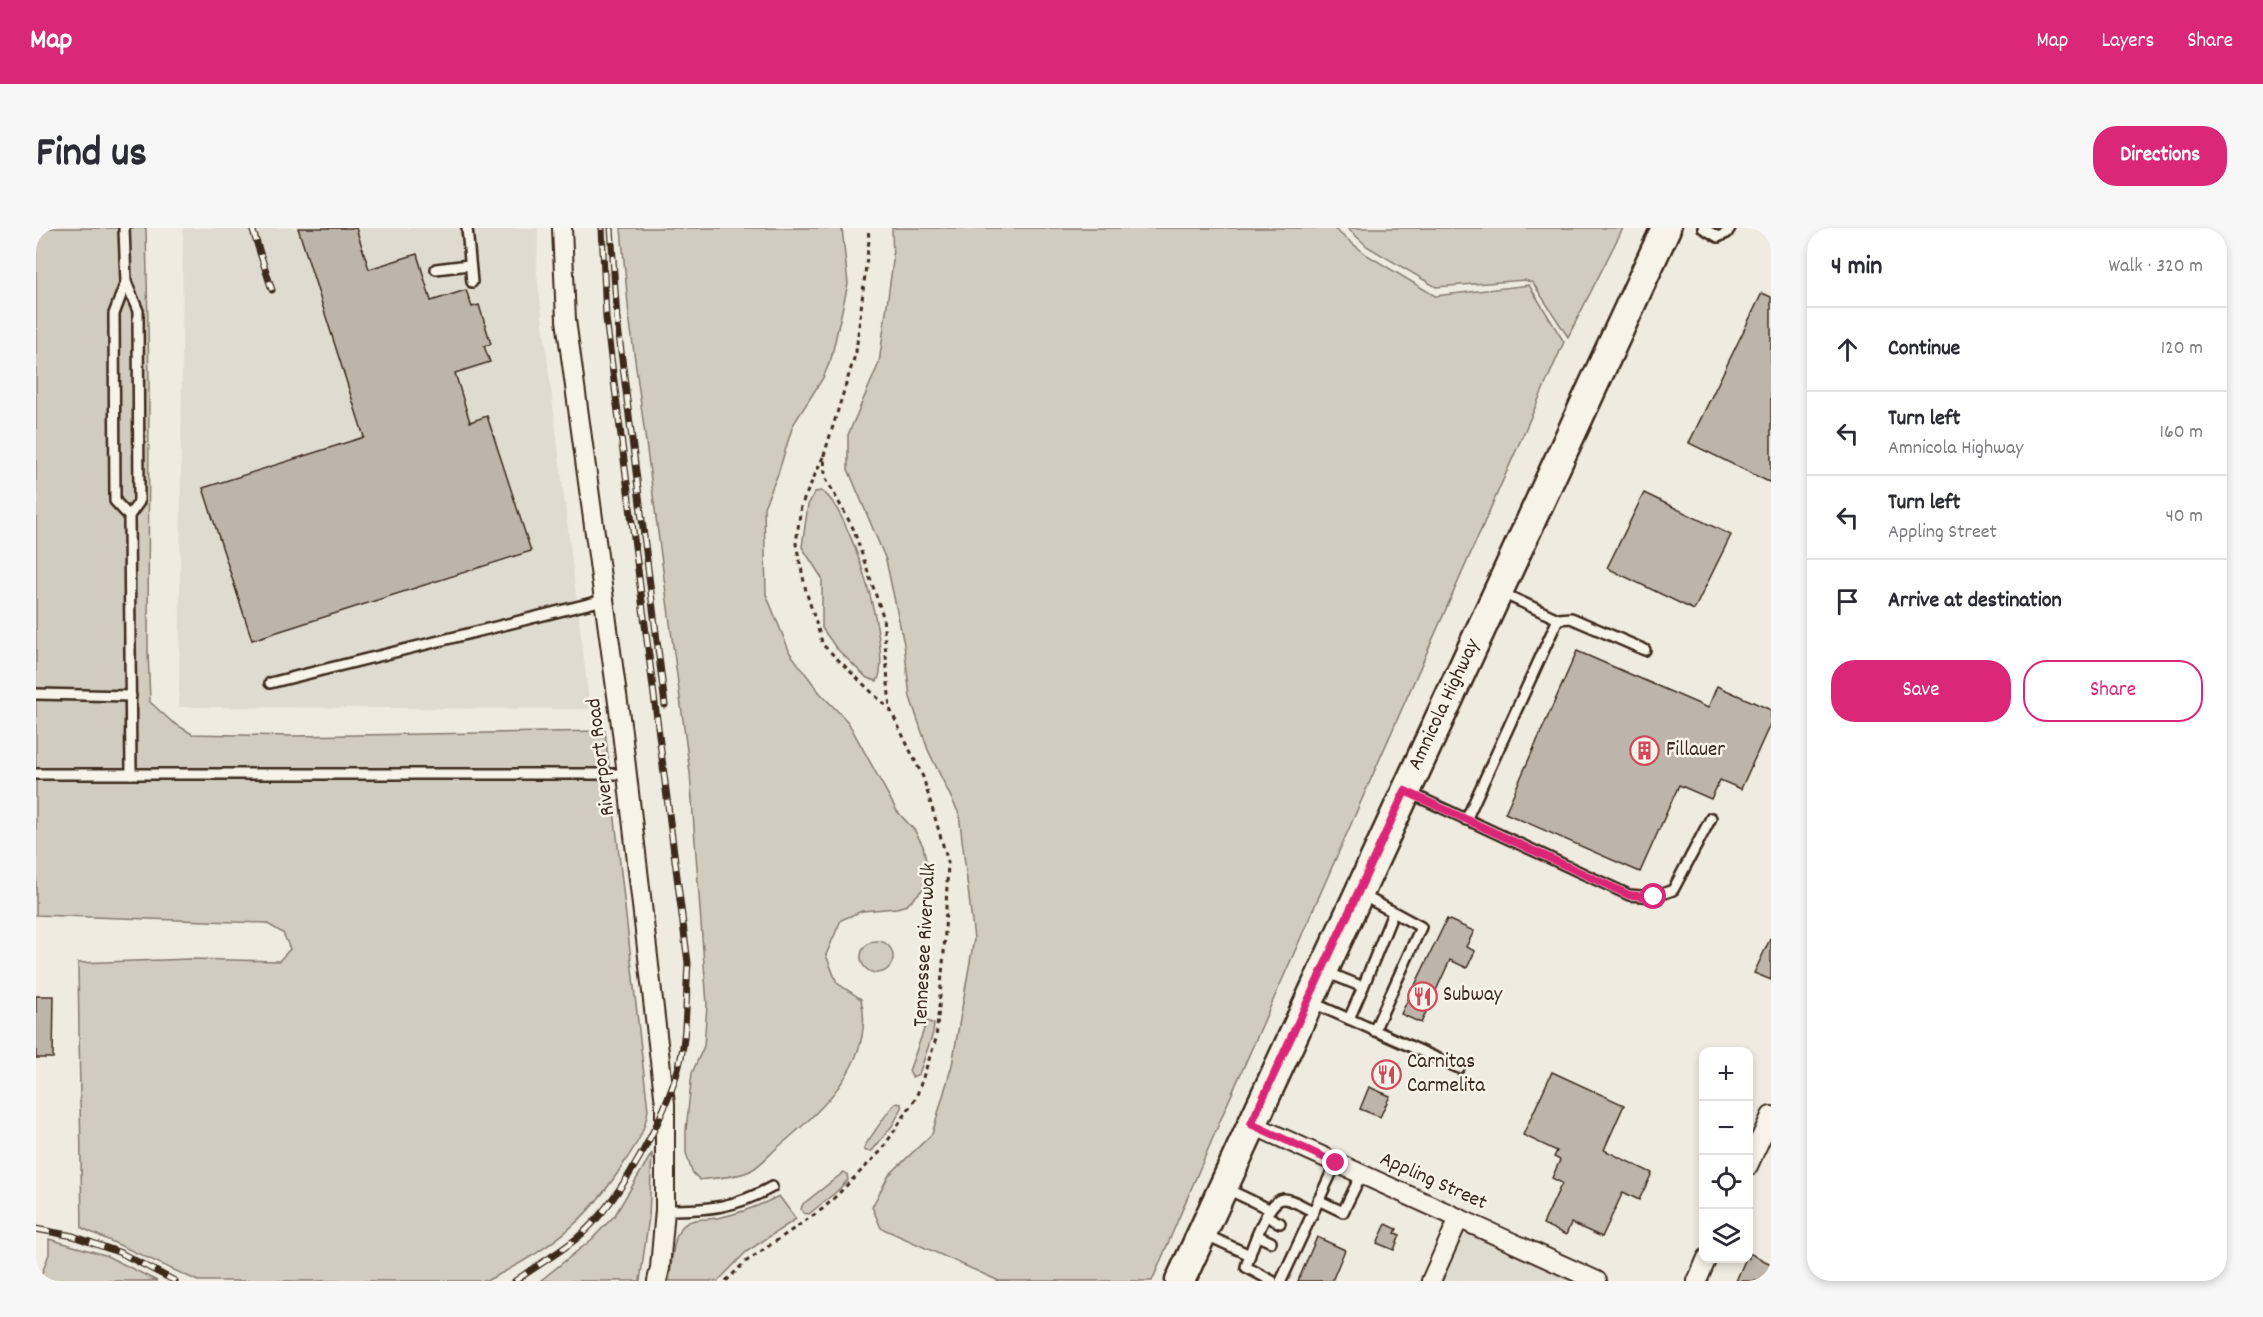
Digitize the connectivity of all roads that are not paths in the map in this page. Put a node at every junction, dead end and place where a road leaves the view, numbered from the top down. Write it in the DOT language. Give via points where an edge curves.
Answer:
graph roads {
  1 [pos="124,228"];
  2 [pos="467,228"];
  3 [pos="562,228"];
  4 [pos="1666,228"];
  5 [pos="1703,228"];
  6 [pos="1730,228"];
  7 [pos="469,266"];
  8 [pos="436,269"];
  9 [pos="126,282"];
  10 [pos="472,282"];
  11 [pos="129,516"];
  12 [pos="1498,591"];
  13 [pos="604,600"];
  14 [pos="1558,619"];
  15 [pos="1645,650"];
  16 [pos="270,683"];
  17 [pos="36,694"];
  18 [pos="131,696"];
  19 [pos="36,774"];
  20 [pos="131,774"];
  21 [pos="627,774"];
  22 [pos="1405,791"];
  23 [pos="1711,818"];
  24 [pos="1466,820"];
  25 [pos="1358,893"];
  26 [pos="1393,913"];
  27 [pos="1324,971"];
  28 [pos="1363,987"];
  29 [pos="1308,1001"];
  30 [pos="1349,1019"];
  31 [pos="1374,1031"];
  32 [pos="1459,1068"];
  33 [pos="1771,1116"];
  34 [pos="1251,1124"];
  35 [pos="1753,1157"];
  36 [pos="1336,1163"];
  37 [pos="1361,1175"];
  38 [pos="772,1187"];
  39 [pos="1223,1187"];
  40 [pos="1318,1200"];
  41 [pos="665,1210"];
  42 [pos="1313,1211"];
  43 [pos="1267,1212"];
  44 [pos="1459,1218"];
  45 [pos="1280,1223"];
  46 [pos="1202,1233"];
  47 [pos="1257,1236"];
  48 [pos="1271,1242"];
  49 [pos="1284,1249"];
  50 [pos="1294,1253"];
  51 [pos="1250,1255"];
  52 [pos="1705,1263"];
  53 [pos="657,1281"];
  54 [pos="1180,1281"];
  55 [pos="1272,1281"];
  56 [pos="1281,1281"];
  57 [pos="1431,1281"];
  58 [pos="1597,1281"];
  59 [pos="1697,1281"];
  1 -- 9 [label="lane"];
  2 -- 7 [label="lane"];
  3 -- 13 [label="street, Riverport Road" via="566,321"];
  4 -- 12 [label="main road, Amnicola Highway"];
  5 -- 6 [label="lane" via="1718,237"];
  7 -- 8 [label="lane"];
  7 -- 10 [label="lane"];
  9 -- 11 [label="lane" via="138,311 139,502"];
  9 -- 11 [label="lane" via="114,314 115,501"];
  11 -- 18 [label="lane"];
  12 -- 14 [label="lane"];
  12 -- 22 [label="main road, Amnicola Highway"];
  13 -- 16 [label="lane"];
  13 -- 21 [label="street, Riverport Road"];
  14 -- 15 [label="lane" via="1571,618"];
  14 -- 24 [label="lane"];
  17 -- 18 [label="lane"];
  18 -- 20 [label="lane"];
  19 -- 20 [label="lane"];
  20 -- 21 [label="lane"];
  21 -- 41 [label="street, Riverport Road" via="665,1104"];
  22 -- 24 [label="lane"];
  22 -- 25 [label="main road, Amnicola Highway"];
  23 -- 24 [label="lane" via="1673,890 1654,897 1629,895"];
  25 -- 26 [label="lane"];
  25 -- 27 [label="main road, Amnicola Highway"];
  26 -- 28 [label="lane"];
  26 -- 31 [label="lane" via="1421,927"];
  27 -- 28 [label="lane"];
  27 -- 29 [label="main road, Amnicola Highway"];
  28 -- 30 [label="lane"];
  29 -- 30 [label="lane"];
  29 -- 34 [label="main road, Amnicola Highway"];
  30 -- 31 [label="lane"];
  31 -- 32 [label="lane"];
  33 -- 35 [label="street"];
  34 -- 36 [label="street, Appling Street"];
  34 -- 39 [label="main road, Amnicola Highway"];
  36 -- 37 [label="street, Appling Street"];
  36 -- 40 [label="lane"];
  37 -- 40 [label="lane" via="1343,1212"];
  37 -- 44 [label="street, Appling Street"];
  38 -- 41 [label="lane" via="749,1200 725,1206"];
  39 -- 43 [label="lane"];
  39 -- 46 [label="main road, Amnicola Highway"];
  40 -- 42 [label="lane"];
  41 -- 53 [label="street, Riverport Road"];
  42 -- 43 [label="lane" via="1285,1198"];
  42 -- 50 [label="lane" via="1299,1232"];
  43 -- 45 [label="lane"];
  43 -- 47 [label="lane"];
  44 -- 57 [label="street"];
  44 -- 58 [label="street, Appling Street"];
  46 -- 51 [label="lane"];
  46 -- 54 [label="main road, Amnicola Highway"];
  47 -- 48 [label="lane"];
  47 -- 51 [label="lane"];
  49 -- 50 [label="lane"];
  50 -- 56 [label="lane"];
  51 -- 55 [label="lane" via="1246,1267"];
  52 -- 59 [label="street"];
}
